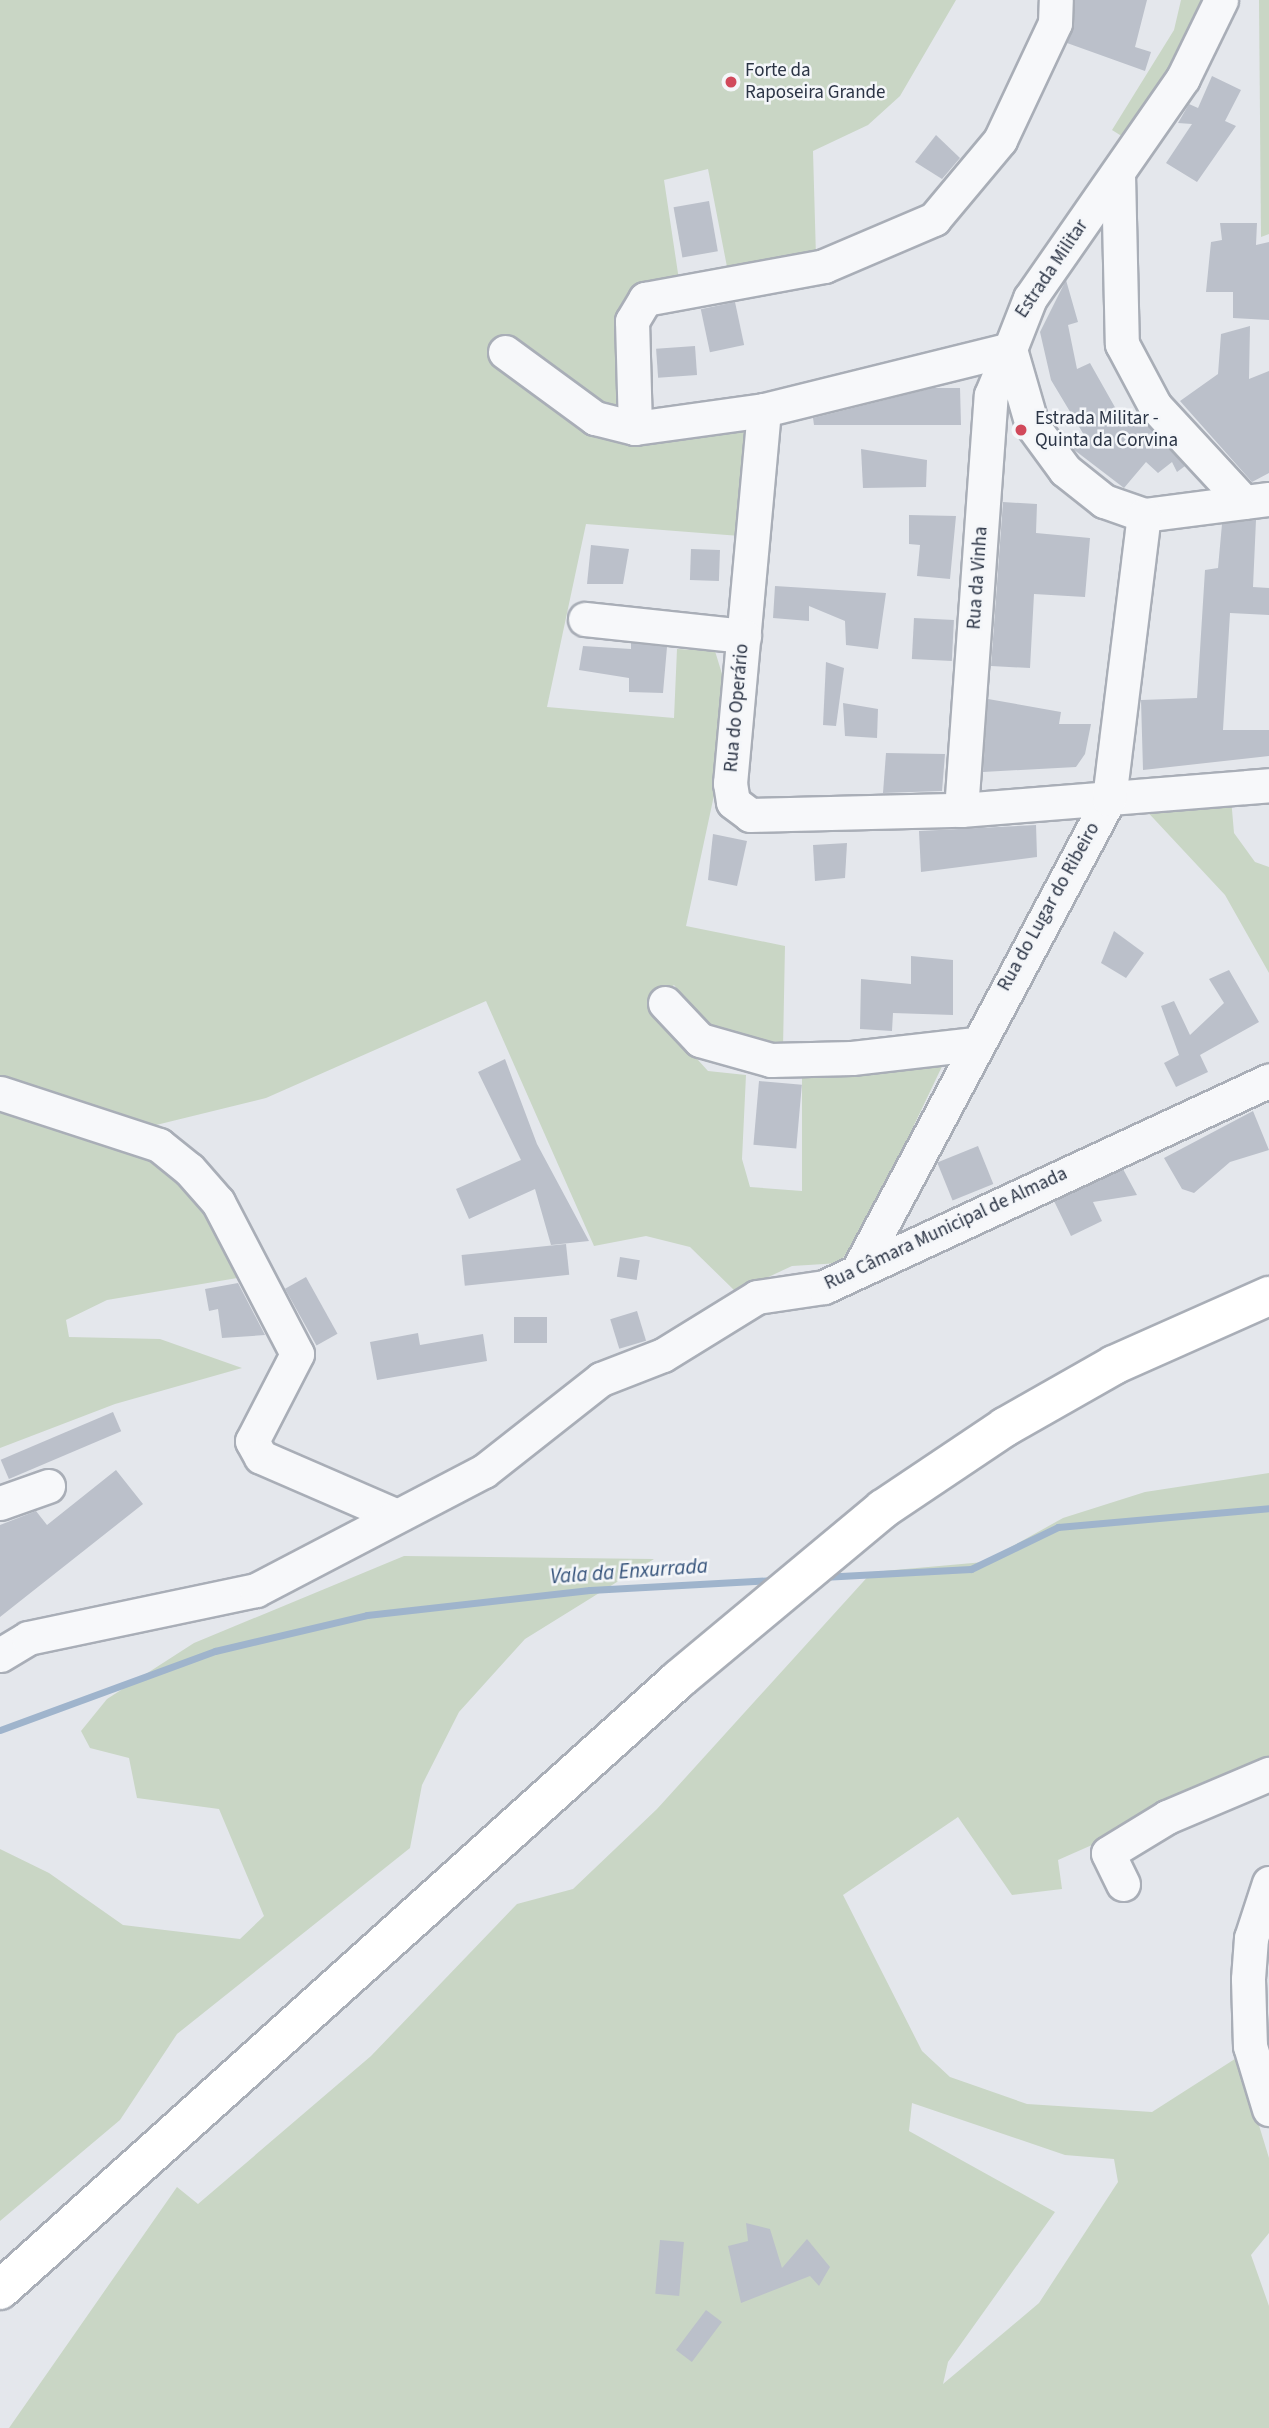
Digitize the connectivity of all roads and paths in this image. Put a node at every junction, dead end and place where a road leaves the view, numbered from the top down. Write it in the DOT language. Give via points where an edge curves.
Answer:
graph roads {
  1 [pos="1056,0"];
  2 [pos="1221,0"];
  3 [pos="1118,174"];
  4 [pos="1010,349"];
  5 [pos="505,352"];
  6 [pos="764,410"];
  7 [pos="635,428"];
  8 [pos="1257,500"];
  9 [pos="1144,515"];
  10 [pos="586,619"];
  11 [pos="744,636"];
  12 [pos="1269,785"];
  13 [pos="1108,799"];
  14 [pos="961,810"];
  15 [pos="665,1003"];
  16 [pos="975,1044"];
  17 [pos="1269,1080"];
  18 [pos="0,1093"];
  19 [pos="858,1269"];
  20 [pos="1269,1296"];
  21 [pos="48,1486"];
  22 [pos="0,1503"];
  23 [pos="395,1515"];
  24 [pos="0,1655"];
  25 [pos="1269,1774"];
  26 [pos="1269,1883"];
  27 [pos="1124,1884"];
  28 [pos="1269,2109"];
  29 [pos="0,2290"];
  1 -- 7 [label="street" via="1055,23 1000,140 934,219 824,266 645,299 632,321"];
  2 -- 3 [label="street, Estrada Militar" via="1183,78"];
  3 -- 4 [label="street, Estrada Militar" via="1030,298"];
  3 -- 8 [label="street" via="1122,344 1155,406"];
  4 -- 6 [label="street"];
  4 -- 9 [label="street" via="1032,425 1065,470 1104,501"];
  4 -- 14 [label="street, Rua da Vinha" via="991,395"];
  5 -- 7 [label="street" via="595,418"];
  6 -- 7 [label="street"];
  6 -- 11 [label="street, Rua do Operário"];
  8 -- 9 [label="street"];
  9 -- 13 [label="street, Rua do Lugar do Ribeiro"];
  10 -- 11 [label="street"];
  11 -- 14 [label="street, Rua do Operário" via="733,802 750,815 773,817"];
  12 -- 13 [label="street, Rua do Operário"];
  13 -- 14 [label="street, Rua do Operário"];
  13 -- 16 [label="street, Rua do Lugar do Ribeiro"];
  15 -- 16 [label="street" via="700,1040 771,1060 852,1058"];
  16 -- 19 [label="street, Rua do Lugar do Ribeiro"];
  17 -- 19 [label="street, Rua Câmara Municipal de Almada"];
  18 -- 23 [label="street" via="159,1145 190,1169 218,1202 297,1354 251,1441 261,1457"];
  19 -- 23 [label="street, Rua Câmara Municipal de Almada" via="824,1287 757,1297 663,1355 601,1379 553,1415 541,1432 484,1471"];
  20 -- 29 [label="main road" via="1114,1365 940,1468 689,1671"];
  21 -- 22 [label="street"];
  23 -- 24 [label="street, Rua Câmara Municipal de Almada" via="256,1590 27,1637"];
  25 -- 27 [label="street" via="1167,1817 1108,1853"];
  26 -- 28 [label="street" via="1251,1938 1248,1979 1250,2046"];
}
